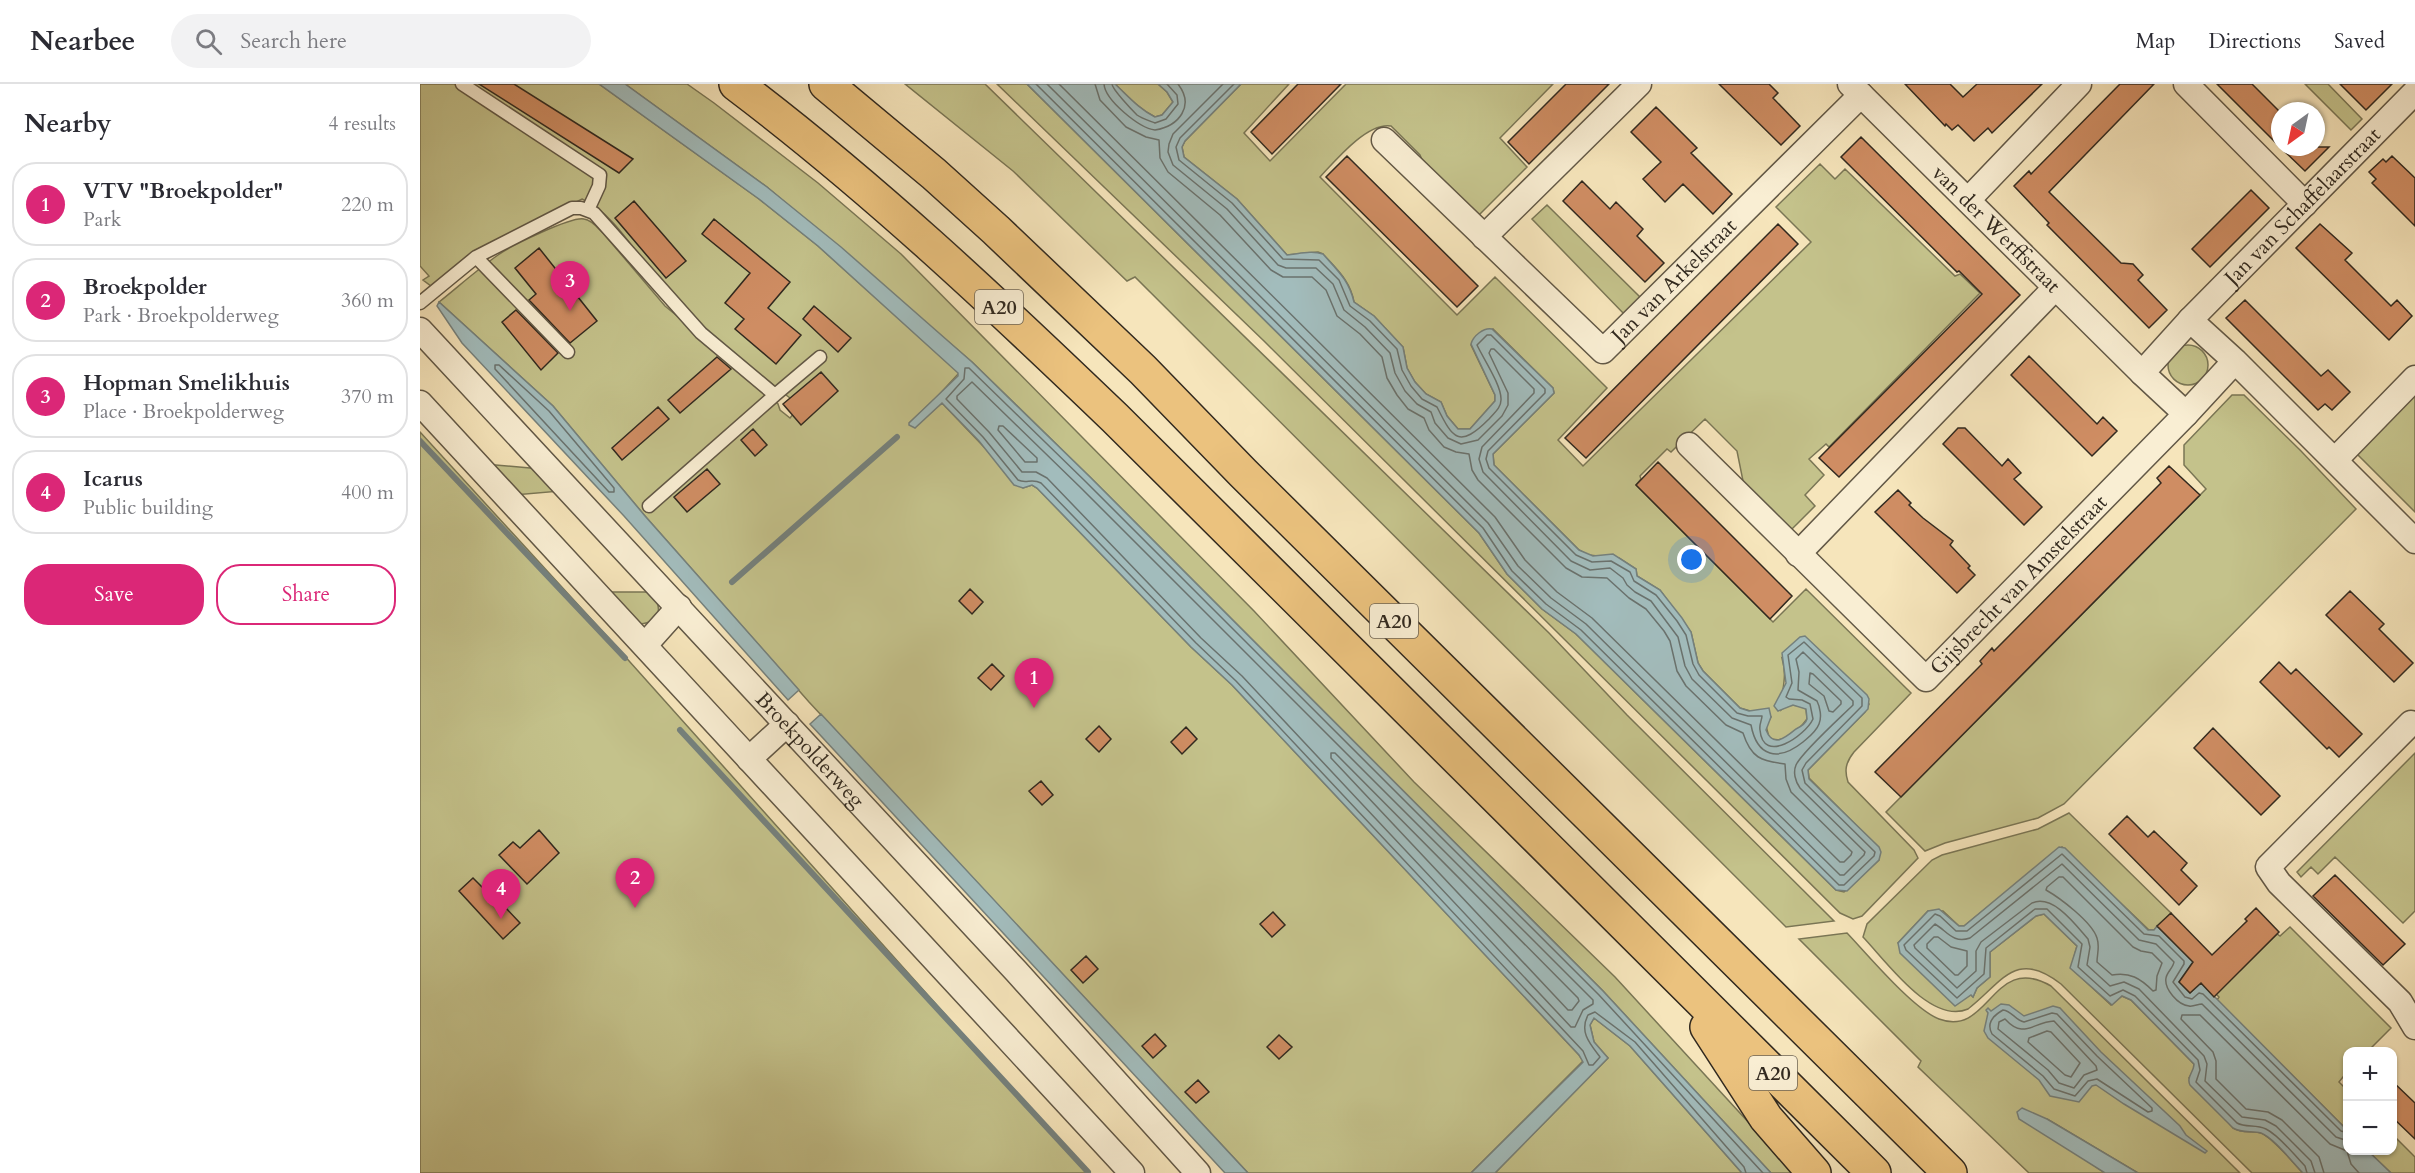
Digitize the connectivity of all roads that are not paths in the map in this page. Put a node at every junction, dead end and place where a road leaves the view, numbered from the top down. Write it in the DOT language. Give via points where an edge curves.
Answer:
graph roads {
  1 [pos="462,84"];
  2 [pos="736,84"];
  3 [pos="826,84"];
  4 [pos="1639,84"];
  5 [pos="2079,84"];
  6 [pos="2186,84"];
  7 [pos="1856,90"];
  8 [pos="2415,92"];
  9 [pos="1384,140"];
  10 [pos="1968,200"];
  11 [pos="2305,204"];
  12 [pos="588,210"];
  13 [pos="1484,237"];
  14 [pos="476,257"];
  15 [pos="2055,288"];
  16 [pos="420,303"];
  17 [pos="2190,320"];
  18 [pos="420,330"];
  19 [pos="568,352"];
  20 [pos="820,357"];
  21 [pos="2235,361"];
  22 [pos="2142,373"];
  23 [pos="2415,378"];
  24 [pos="775,395"];
  25 [pos="420,403"];
  26 [pos="2186,414"];
  27 [pos="1689,445"];
  28 [pos="2335,460"];
  29 [pos="649,506"];
  30 [pos="2415,541"];
  31 [pos="1798,554"];
  32 [pos="679,607"];
  33 [pos="645,645"];
  34 [pos="2411,723"];
  35 [pos="788,724"];
  36 [pos="749,759"];
  37 [pos="1672,973"];
  38 [pos="2408,994"];
  39 [pos="2415,1027"];
  40 [pos="1132,1173"];
  41 [pos="1198,1173"];
  42 [pos="1814,1173"];
  43 [pos="1874,1173"];
  44 [pos="1950,1173"];
  1 -- 12 [label="lane" via="600,175"];
  2 -- 37 [label="highway, A20" via="900,216 1017,323"];
  3 -- 44 [label="highway, A20" via="934,174 1143,370"];
  4 -- 13 [label="street"];
  5 -- 10 [label="street"];
  6 -- 11 [label="street"];
  7 -- 10 [label="street, van der Werffstraat"];
  7 -- 13 [label="street, Jan van Arkelstraat" via="1603,351"];
  8 -- 11 [label="street, Jan van Schaffelaarstraat"];
  9 -- 13 [label="street, Jan van Arkelstraat"];
  10 -- 15 [label="street, van der Werffstraat"];
  11 -- 17 [label="street, Jan van Schaffelaarstraat"];
  12 -- 14 [label="lane" via="572,208"];
  12 -- 24 [label="lane" via="701,333"];
  14 -- 16 [label="lane"];
  14 -- 19 [label="lane"];
  15 -- 22 [label="street, van der Werffstraat"];
  15 -- 31 [label="street"];
  17 -- 21 [label="street"];
  17 -- 22 [label="street"];
  18 -- 32 [label="street, Broekpolderweg"];
  20 -- 24 [label="lane"];
  21 -- 26 [label="street"];
  21 -- 28 [label="street"];
  22 -- 26 [label="street, van der Werffstraat"];
  23 -- 28 [label="street"];
  24 -- 29 [label="lane"];
  25 -- 33 [label="street"];
  26 -- 31 [label="street, Gijsbrecht van Amstelstraat" via="1926,679"];
  27 -- 31 [label="street, Gijsbrecht van Amstelstraat"];
  28 -- 30 [label="street"];
  32 -- 33 [label="street"];
  32 -- 35 [label="street, Broekpolderweg"];
  33 -- 36 [label="street"];
  34 -- 38 [label="street" via="2268,867 2279,883"];
  35 -- 36 [label="street"];
  35 -- 41 [label="street, Broekpolderweg"];
  36 -- 40 [label="street"];
  37 -- 42 [label="highway, A20" via="1766,1118"];
  37 -- 43 [label="highway, A20"];
  38 -- 39 [label="street"];
}
